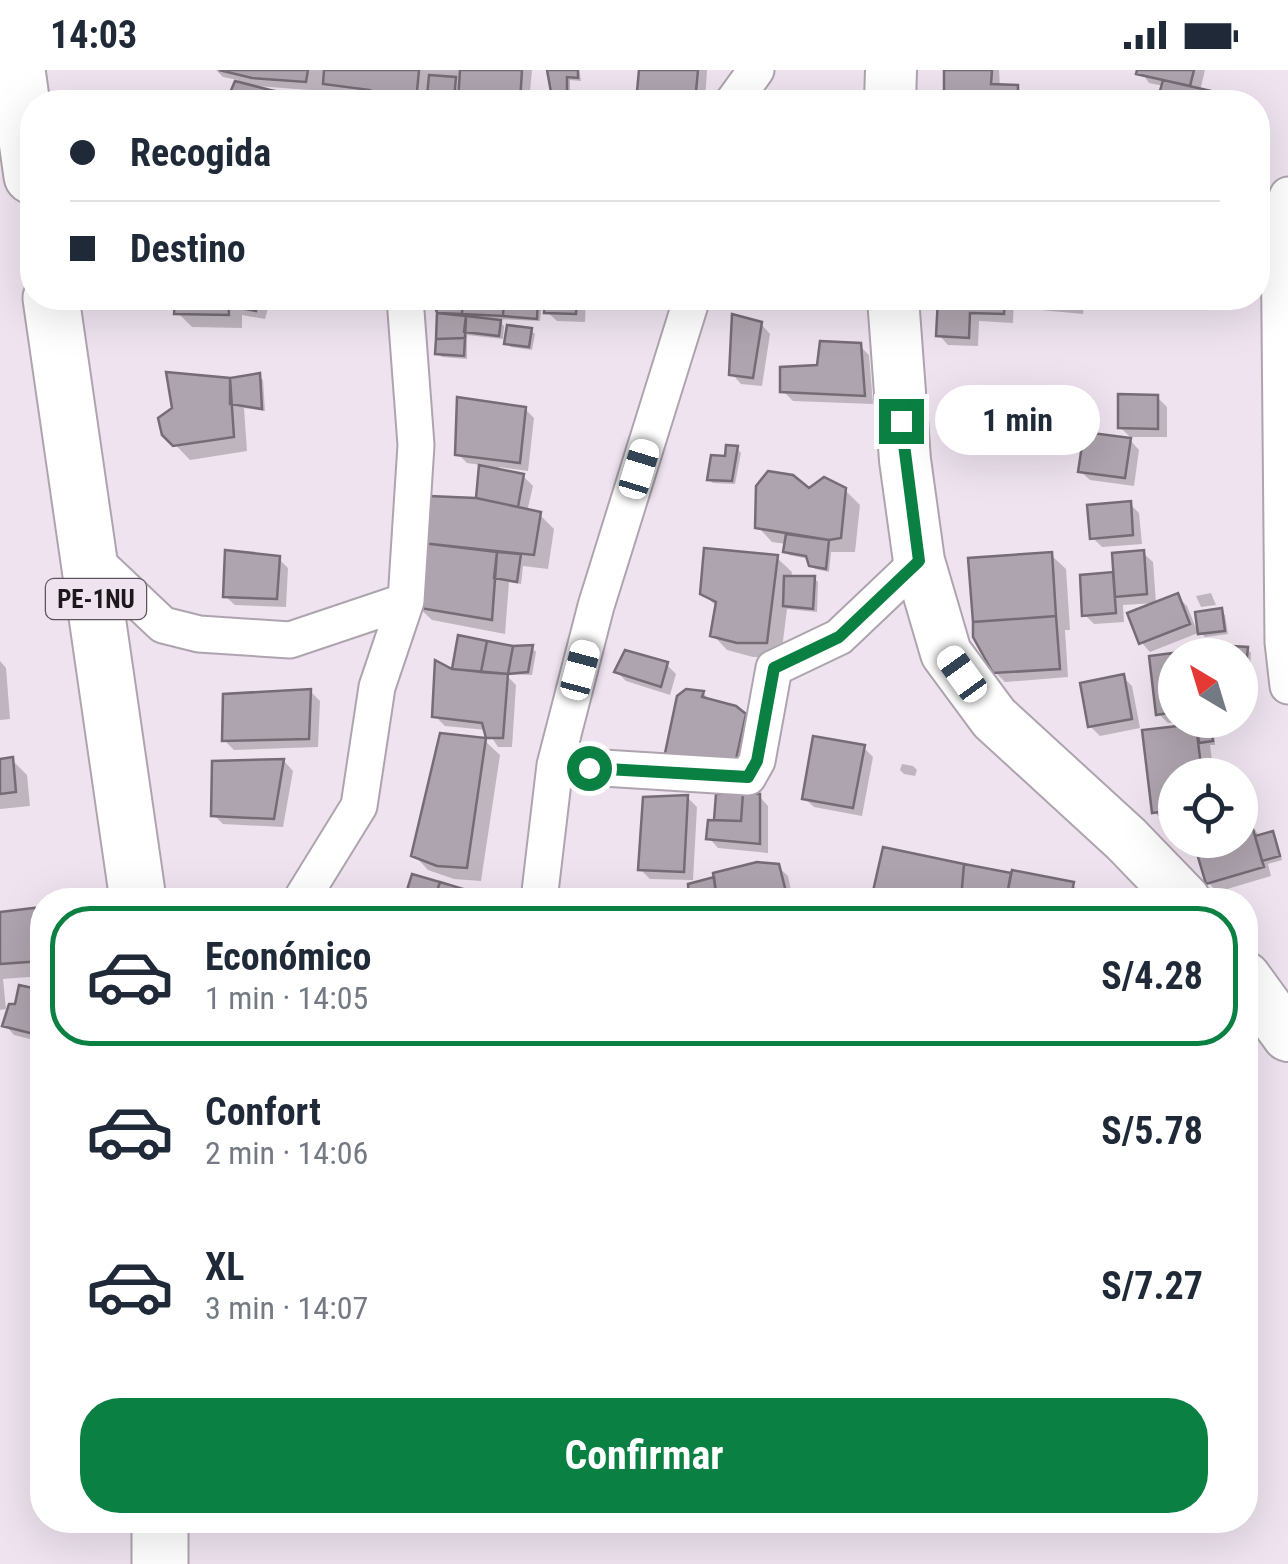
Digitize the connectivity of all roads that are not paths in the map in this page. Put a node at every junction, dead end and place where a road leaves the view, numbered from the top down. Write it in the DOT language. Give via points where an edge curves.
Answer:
graph roads {
  1 [pos="1288,195"];
  2 [pos="53,310"];
  3 [pos="406,310"];
  4 [pos="688,310"];
  5 [pos="894,310"];
  6 [pos="89,555"];
  7 [pos="919,561"];
  8 [pos="406,601"];
  9 [pos="1288,686"];
  10 [pos="556,766"];
  11 [pos="136,888"];
  12 [pos="309,888"];
  13 [pos="541,888"];
  14 [pos="1173,888"];
  15 [pos="1258,995"];
  16 [pos="1288,1036"];
  17 [pos="160,1533"];
  18 [pos="160,1564"];
  1 -- 9 [label="street" via="1279,214 1279,250"];
  2 -- 6 [label="main road, PE-1NU"];
  3 -- 8 [label="street" via="416,445"];
  4 -- 10 [label="street" via="596,606"];
  5 -- 7 [label="main road"];
  6 -- 8 [label="street" via="164,625 199,634 290,640"];
  6 -- 11 [label="main road, PE-1NU"];
  7 -- 10 [label="street" via="839,637 774,668 757,761 748,777"];
  7 -- 14 [label="main road" via="946,653 994,718"];
  8 -- 12 [label="street" via="378,687 360,806"];
  10 -- 13 [label="street"];
  15 -- 16 [label="main road"];
  17 -- 18 [label="main road"];
}
